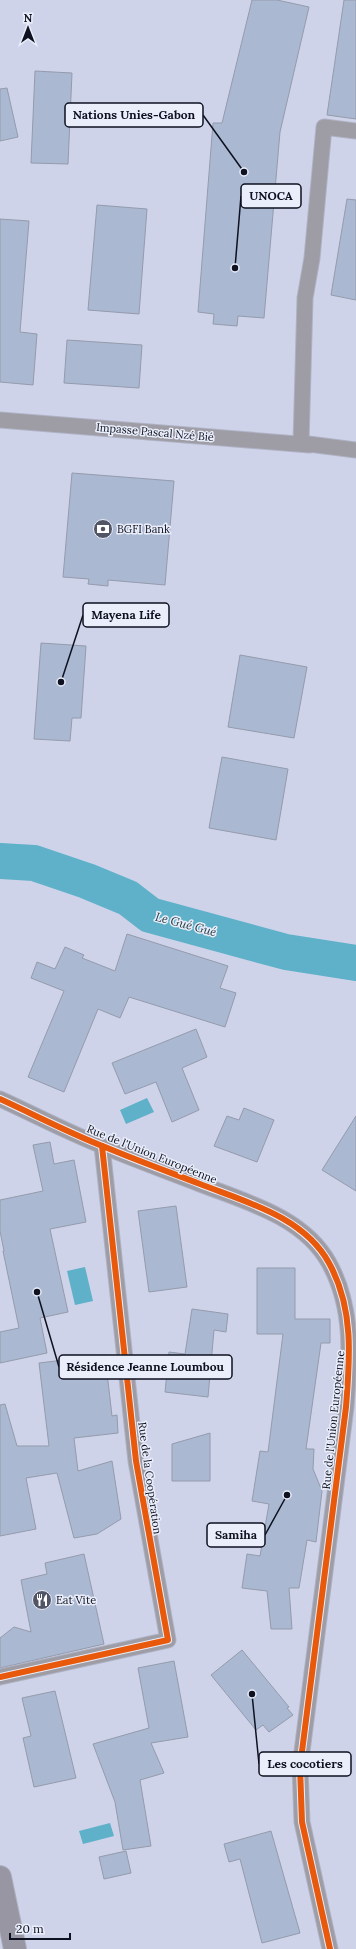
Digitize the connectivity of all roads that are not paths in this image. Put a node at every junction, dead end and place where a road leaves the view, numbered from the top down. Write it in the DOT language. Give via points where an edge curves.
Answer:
graph roads {
  1 [pos="356,131"];
  2 [pos="0,420"];
  3 [pos="306,444"];
  4 [pos="356,450"];
  5 [pos="0,1099"];
  6 [pos="102,1146"];
  7 [pos="0,1678"];
  8 [pos="0,1877"];
  9 [pos="15,1949"];
  10 [pos="330,1949"];
  1 -- 3 [label="street" via="324,127 312,258 305,298"];
  2 -- 3 [label="street, Impasse Pascal Nzé Bié"];
  3 -- 4 [label="street, Impasse Pascal Nzé Bié"];
  5 -- 6 [label="street, Rue de l'Union Européenne"];
  6 -- 7 [label="street, Rue de la Coopération" via="136,1461 168,1640"];
  6 -- 10 [label="street, Rue de l'Union Européenne" via="259,1207 293,1225 313,1241 328,1261 340,1284 346,1308 350,1351 346,1407 300,1767 302,1822"];
  8 -- 9 [label="main road"];
}
